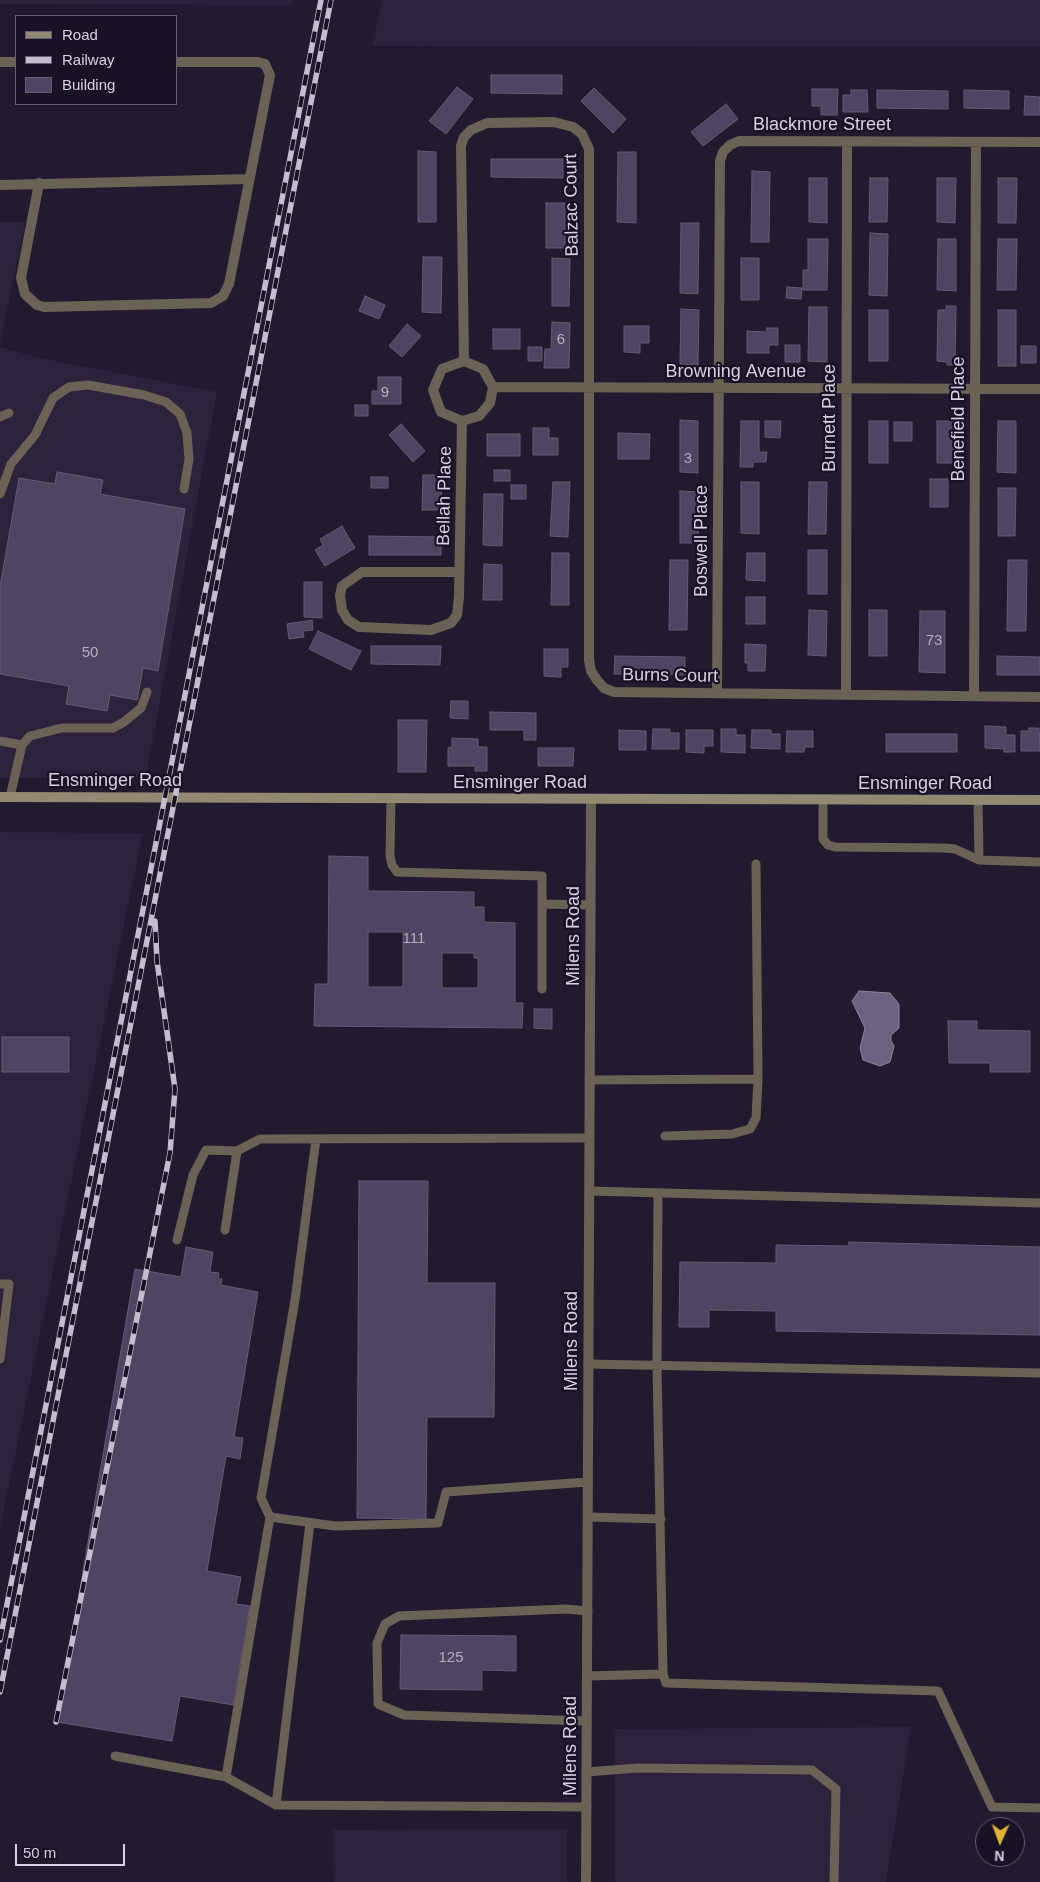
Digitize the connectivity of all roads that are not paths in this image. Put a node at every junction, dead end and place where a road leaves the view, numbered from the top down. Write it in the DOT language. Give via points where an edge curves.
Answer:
graph roads {
  1 [pos="0,62"];
  2 [pos="15,62"];
  3 [pos="178,62"];
  4 [pos="847,142"];
  5 [pos="976,142"];
  6 [pos="1040,142"];
  7 [pos="249,180"];
  8 [pos="38,183"];
  9 [pos="0,184"];
  10 [pos="464,361"];
  11 [pos="493,387"];
  12 [pos="589,388"];
  13 [pos="718,388"];
  14 [pos="847,388"];
  15 [pos="975,389"];
  16 [pos="1040,389"];
  17 [pos="462,421"];
  18 [pos="184,488"];
  19 [pos="0,494"];
  20 [pos="459,572"];
  21 [pos="147,692"];
  22 [pos="717,694"];
  23 [pos="846,695"];
  24 [pos="974,696"];
  25 [pos="1040,697"];
  26 [pos="0,741"];
  27 [pos="22,745"];
  28 [pos="5,797"];
  29 [pos="391,798"];
  30 [pos="591,800"];
  31 [pos="822,800"];
  32 [pos="978,800"];
  33 [pos="1040,800"];
  34 [pos="979,860"];
  35 [pos="1040,862"];
  36 [pos="756,864"];
  37 [pos="542,904"];
  38 [pos="591,905"];
  39 [pos="542,989"];
  40 [pos="758,1079"];
  41 [pos="589,1080"];
  42 [pos="665,1136"];
  43 [pos="589,1138"];
  44 [pos="316,1139"];
  45 [pos="237,1151"];
  46 [pos="590,1191"];
  47 [pos="658,1193"];
  48 [pos="1040,1203"];
  49 [pos="225,1230"];
  50 [pos="177,1240"];
  51 [pos="0,1284"];
  52 [pos="0,1359"];
  53 [pos="588,1364"];
  54 [pos="657,1366"];
  55 [pos="1040,1373"];
  56 [pos="588,1482"];
  57 [pos="270,1516"];
  58 [pos="588,1517"];
  59 [pos="661,1518"];
  60 [pos="310,1523"];
  61 [pos="588,1611"];
  62 [pos="663,1674"];
  63 [pos="587,1676"];
  64 [pos="587,1721"];
  65 [pos="115,1756"];
  66 [pos="587,1772"];
  67 [pos="226,1777"];
  68 [pos="276,1805"];
  69 [pos="587,1807"];
  70 [pos="1040,1808"];
  71 [pos="586,1882"];
  72 [pos="834,1882"];
  1 -- 2 [label="street"];
  3 -- 7 [label="street" via="265,64 269,89"];
  4 -- 5 [label="street, Blackmore Street"];
  4 -- 13 [label="street, Blackmore Street" via="739,141 723,152 720,161"];
  4 -- 14 [label="street, Burnett Place"];
  5 -- 6 [label="street, Blackmore Street"];
  5 -- 15 [label="street, Benefield Place"];
  7 -- 8 [label="street"];
  7 -- 8 [label="street" via="229,284 219,300 211,303 44,307 25,294 20,278"];
  8 -- 9 [label="street"];
  10 -- 11 [label="street" via="483,369"];
  10 -- 12 [label="street, Balzac Court" via="461,146 464,137 487,123 564,124 582,134 590,149"];
  10 -- 17 [label="street" via="442,369 433,390 441,412"];
  11 -- 12 [label="street, Browning Avenue"];
  11 -- 17 [label="street" via="490,404 479,416"];
  12 -- 13 [label="street, Browning Avenue"];
  12 -- 22 [label="street, Burns Court" via="591,671 604,688 614,692"];
  13 -- 14 [label="street, Browning Avenue"];
  13 -- 22 [label="street, Boswell Place"];
  14 -- 15 [label="street, Browning Avenue"];
  14 -- 23 [label="street, Burnett Place"];
  15 -- 16 [label="street, Browning Avenue"];
  15 -- 24 [label="street, Benefield Place"];
  17 -- 20 [label="street, Bellah Place"];
  18 -- 19 [label="lane" via="189,459 187,433 180,414 166,402 144,395 88,385 69,387 53,398 35,436 11,464"];
  20 -- 20 [label="street, Bellah Place" via="457,615 451,623 430,630 359,627 348,620 342,610 342,586 362,572"];
  21 -- 27 [label="lane" via="141,708 112,728 62,728 30,736"];
  22 -- 23 [label="street, Burns Court"];
  23 -- 24 [label="street, Burns Court"];
  24 -- 25 [label="street, Burns Court"];
  26 -- 27 [label="lane"];
  27 -- 28 [label="lane"];
  28 -- 29 [label="street, Ensminger Road"];
  29 -- 30 [label="street, Ensminger Road"];
  29 -- 37 [label="lane" via="390,856 397,872 542,876"];
  30 -- 31 [label="street, Ensminger Road"];
  30 -- 38 [label="street, Milens Road"];
  31 -- 32 [label="street, Ensminger Road"];
  31 -- 34 [label="lane" via="823,839 828,845 945,848"];
  32 -- 33 [label="street, Ensminger Road"];
  32 -- 34 [label="lane"];
  34 -- 35 [label="lane"];
  36 -- 40 [label="lane"];
  37 -- 38 [label="lane"];
  37 -- 39 [label="lane"];
  38 -- 41 [label="street, Milens Road"];
  40 -- 41 [label="lane"];
  40 -- 42 [label="lane" via="756,1118 750,1129 732,1134"];
  41 -- 43 [label="street, Milens Road"];
  43 -- 44 [label="lane"];
  43 -- 46 [label="street, Milens Road"];
  44 -- 45 [label="lane" via="260,1139"];
  44 -- 57 [label="lane" via="296,1300 261,1498"];
  45 -- 49 [label="lane"];
  45 -- 50 [label="lane" via="206,1150 193,1175"];
  46 -- 47 [label="lane"];
  46 -- 53 [label="street, Milens Road"];
  47 -- 48 [label="lane"];
  47 -- 54 [label="lane"];
  51 -- 52 [label="lane" via="9,1284"];
  53 -- 54 [label="lane"];
  53 -- 56 [label="street, Milens Road"];
  54 -- 55 [label="lane"];
  54 -- 59 [label="lane"];
  56 -- 58 [label="street, Milens Road"];
  56 -- 60 [label="lane" via="446,1492 438,1523 335,1526"];
  57 -- 60 [label="lane"];
  57 -- 67 [label="lane"];
  58 -- 59 [label="lane"];
  58 -- 61 [label="street, Milens Road"];
  59 -- 62 [label="lane"];
  60 -- 68 [label="lane"];
  61 -- 63 [label="street, Milens Road"];
  61 -- 64 [label="lane" via="566,1609 399,1616 385,1624 377,1643 378,1704 404,1715"];
  62 -- 63 [label="lane"];
  62 -- 70 [label="lane" via="666,1684 938,1691 992,1807"];
  63 -- 64 [label="street, Milens Road"];
  64 -- 66 [label="street, Milens Road"];
  65 -- 67 [label="lane"];
  66 -- 69 [label="street, Milens Road"];
  66 -- 72 [label="lane" via="637,1768 812,1770 836,1789"];
  67 -- 68 [label="lane"];
  68 -- 69 [label="lane"];
  69 -- 71 [label="street, Milens Road"];
}
